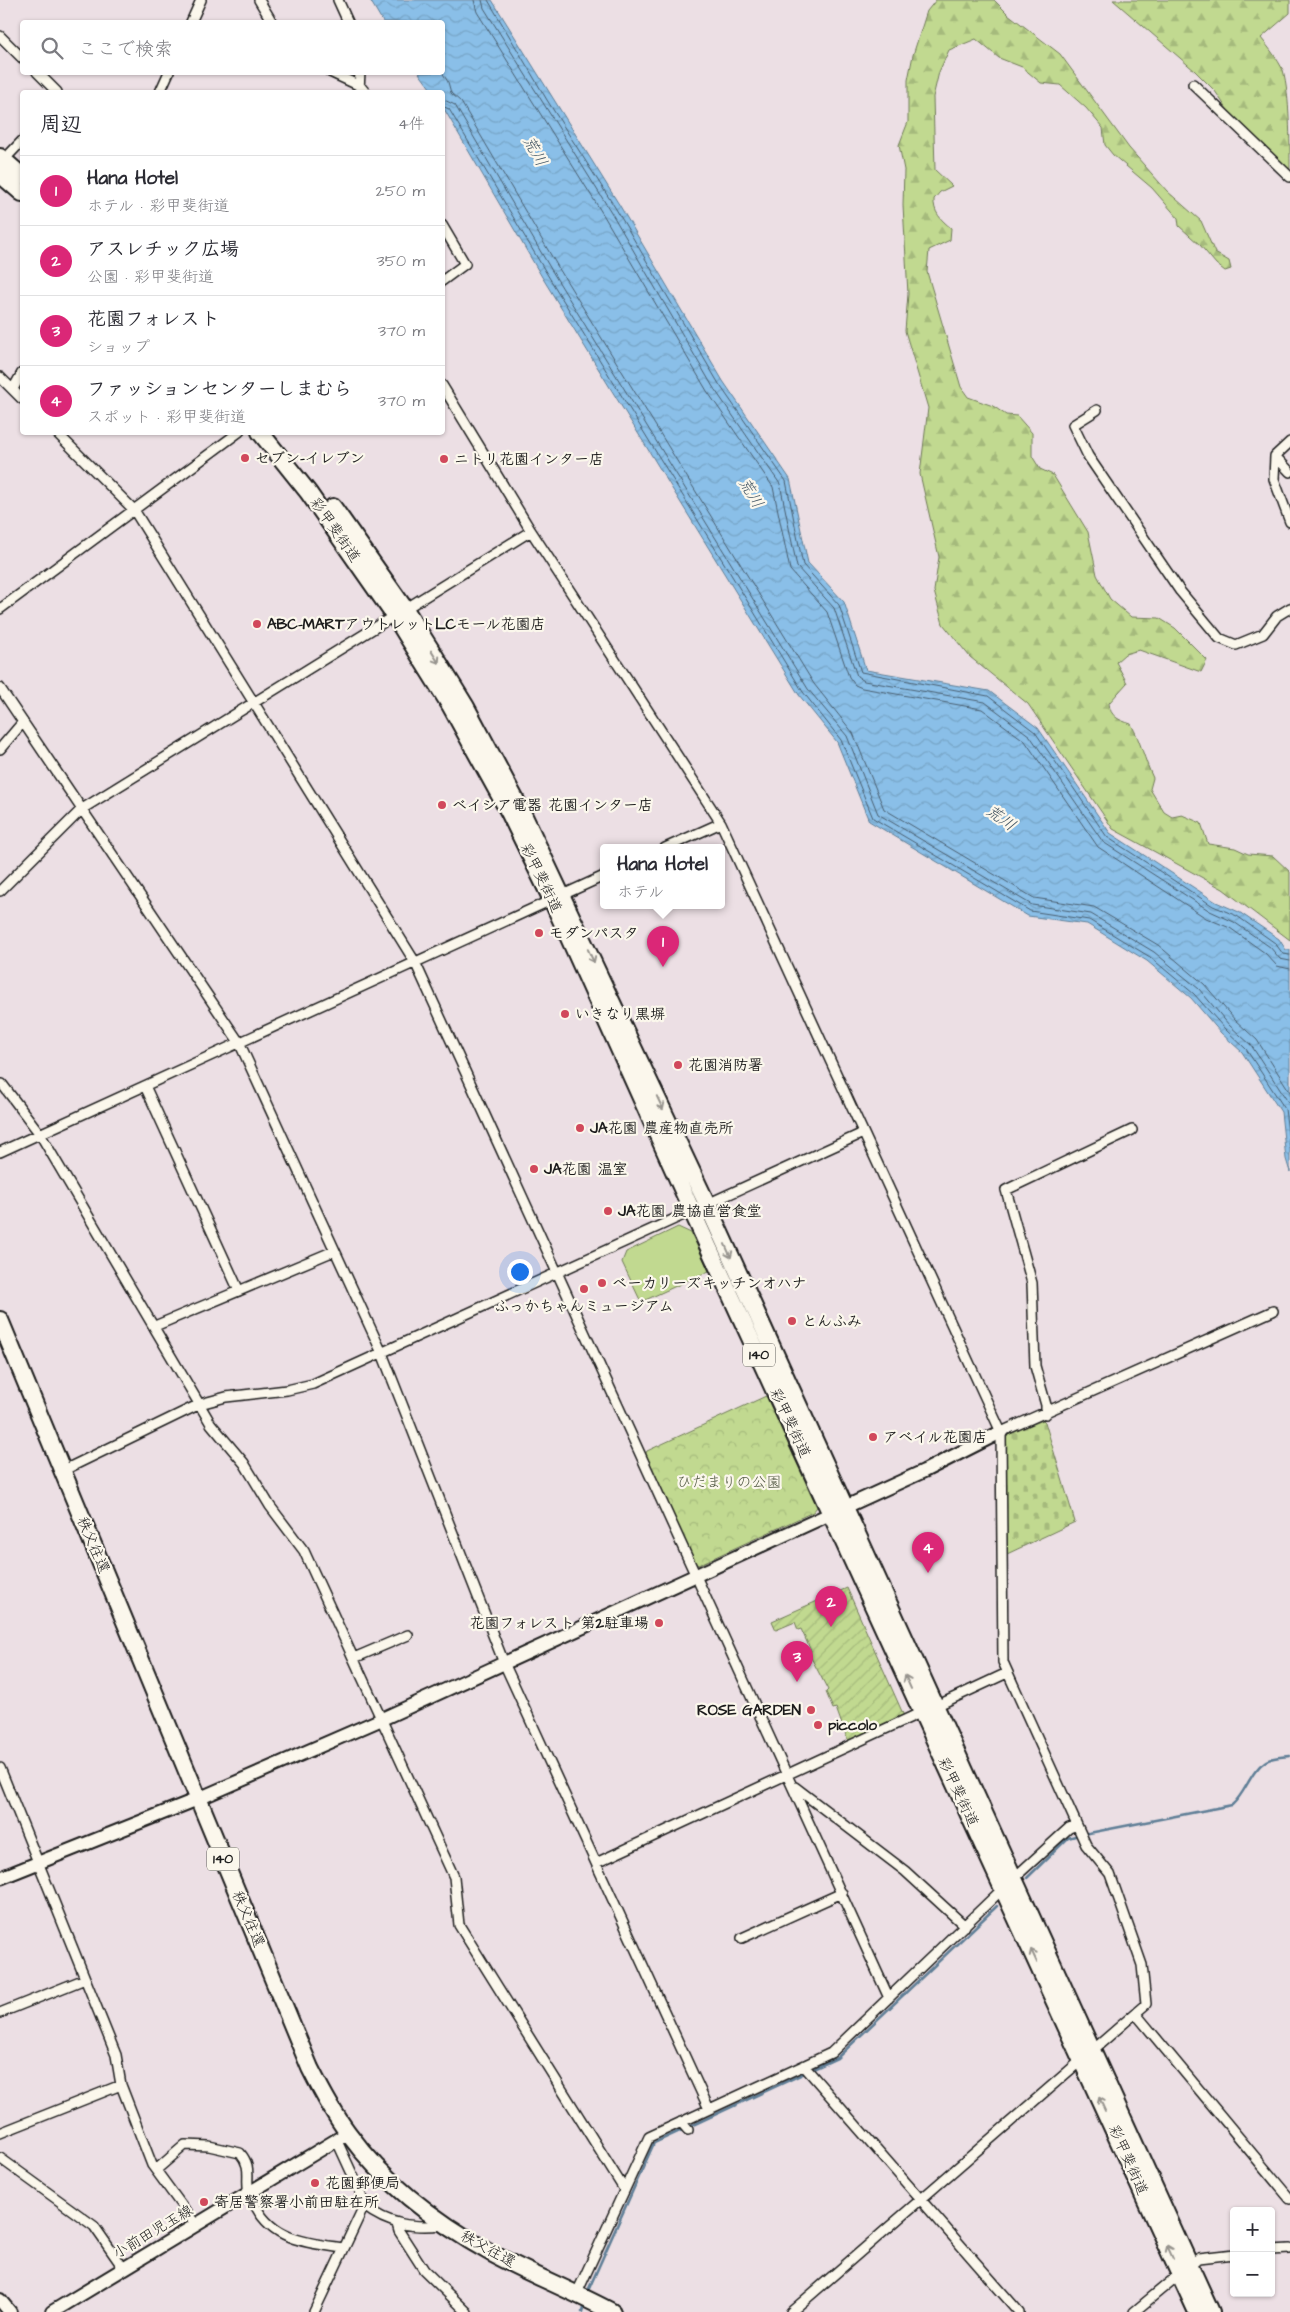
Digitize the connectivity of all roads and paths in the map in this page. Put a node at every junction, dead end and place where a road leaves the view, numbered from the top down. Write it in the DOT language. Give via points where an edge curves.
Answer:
graph roads {
  1 [pos="202,0"];
  2 [pos="259,0"];
  3 [pos="338,0"];
  4 [pos="193,20"];
  5 [pos="271,20"];
  6 [pos="347,20"];
  7 [pos="0,36"];
  8 [pos="20,56"];
  9 [pos="40,75"];
  10 [pos="168,75"];
  11 [pos="335,75"];
  12 [pos="360,75"];
  13 [pos="1193,84"];
  14 [pos="55,90"];
  15 [pos="161,90"];
  16 [pos="361,90"];
  17 [pos="20,143"];
  18 [pos="1,164"];
  19 [pos="20,175"];
  20 [pos="1290,177"];
  21 [pos="20,190"];
  22 [pos="445,230"];
  23 [pos="445,279"];
  24 [pos="0,377"];
  25 [pos="20,377"];
  26 [pos="13,389"];
  27 [pos="445,390"];
  28 [pos="20,397"];
  29 [pos="1097,410"];
  30 [pos="59,435"];
  31 [pos="235,435"];
  32 [pos="262,435"];
  33 [pos="276,435"];
  34 [pos="1290,442"];
  35 [pos="1275,456"];
  36 [pos="1290,472"];
  37 [pos="134,510"];
  38 [pos="1290,522"];
  39 [pos="531,531"];
  40 [pos="1290,608"];
  41 [pos="0,609"];
  42 [pos="400,612"];
  43 [pos="0,688"];
  44 [pos="254,702"];
  45 [pos="23,722"];
  46 [pos="0,749"];
  47 [pos="82,809"];
  48 [pos="721,823"];
  49 [pos="675,844"];
  50 [pos="600,878"];
  51 [pos="0,891"];
  52 [pos="557,898"];
  53 [pos="415,962"];
  54 [pos="239,1042"];
  55 [pos="2,1084"];
  56 [pos="145,1086"];
  57 [pos="1132,1130"];
  58 [pos="863,1133"];
  59 [pos="40,1134"];
  60 [pos="0,1152"];
  61 [pos="699,1208"];
  62 [pos="334,1251"];
  63 [pos="556,1272"];
  64 [pos="239,1291"];
  65 [pos="1273,1311"];
  66 [pos="0,1320"];
  67 [pos="155,1326"];
  68 [pos="4,1343"];
  69 [pos="382,1354"];
  70 [pos="200,1404"];
  71 [pos="1046,1414"];
  72 [pos="1001,1432"];
  73 [pos="62,1471"];
  74 [pos="838,1510"];
  75 [pos="696,1576"];
  76 [pos="408,1635"];
  77 [pos="354,1658"];
  78 [pos="504,1663"];
  79 [pos="1007,1673"];
  80 [pos="928,1710"];
  81 [pos="382,1719"];
  82 [pos="0,1768"];
  83 [pos="788,1774"];
  84 [pos="792,1785"];
  85 [pos="198,1799"];
  86 [pos="1080,1832"];
  87 [pos="39,1863"];
  88 [pos="596,1863"];
  89 [pos="0,1878"];
  90 [pos="1008,1884"];
  91 [pos="842,1893"];
  92 [pos="965,1926"];
  93 [pos="742,1938"];
  94 [pos="85,1979"];
  95 [pos="889,1998"];
  96 [pos="0,2013"];
  97 [pos="1136,2014"];
  98 [pos="1087,2056"];
  99 [pos="804,2066"];
  100 [pos="121,2084"];
  101 [pos="709,2109"];
  102 [pos="680,2122"];
  103 [pos="688,2130"];
  104 [pos="0,2133"];
  105 [pos="342,2137"];
  106 [pos="0,2158"];
  107 [pos="156,2170"];
  108 [pos="624,2189"];
  109 [pos="249,2193"];
  110 [pos="1290,2199"];
  111 [pos="922,2200"];
  112 [pos="364,2206"];
  113 [pos="397,2224"];
  114 [pos="196,2225"];
  115 [pos="445,2225"];
  116 [pos="343,2248"];
  117 [pos="1290,2249"];
  118 [pos="1275,2250"];
  119 [pos="1230,2254"];
  120 [pos="124,2269"];
  121 [pos="1184,2269"];
  122 [pos="577,2293"];
  123 [pos="0,2300"];
  124 [pos="10,2312"];
  125 [pos="52,2312"];
  126 [pos="314,2312"];
  127 [pos="467,2312"];
  128 [pos="612,2312"];
  129 [pos="791,2312"];
  130 [pos="1018,2312"];
  131 [pos="1134,2312"];
  132 [pos="1197,2312"];
  133 [pos="1211,2312"];
  1 -- 4 [label="street"];
  2 -- 5 [label="street"];
  3 -- 6 [label="street"];
  7 -- 8 [label="street"];
  9 -- 14 [label="street"];
  10 -- 15 [label="street"];
  11 -- 16 [label="street"];
  12 -- 16 [label="street"];
  13 -- 20 [label="street"];
  17 -- 18 [label="street"];
  18 -- 19 [label="highway"];
  18 -- 21 [label="highway"];
  22 -- 23 [label="street" via="465,264"];
  24 -- 26 [label="street"];
  25 -- 26 [label="street"];
  26 -- 28 [label="street"];
  27 -- 39 [label="street"];
  29 -- 40 [label="street" via="1073,425 1080,443 1163,568 1219,638 1236,646 1263,634 1277,616"];
  30 -- 37 [label="street"];
  31 -- 37 [label="street"];
  32 -- 42 [label="highway, 彩甲斐街道 / 140"];
  33 -- 42 [label="highway, 彩甲斐街道 / 140" via="312,479"];
  34 -- 35 [label="street"];
  35 -- 36 [label="street"];
  35 -- 38 [label="street" via="1274,479"];
  37 -- 41 [label="street"];
  37 -- 44 [label="street"];
  39 -- 42 [label="street"];
  39 -- 48 [label="street"];
  42 -- 44 [label="street"];
  42 -- 52 [label="highway, 彩甲斐街道 / 140"];
  43 -- 45 [label="street"];
  44 -- 47 [label="street"];
  44 -- 53 [label="street"];
  45 -- 46 [label="street"];
  45 -- 47 [label="street"];
  47 -- 51 [label="street"];
  47 -- 54 [label="street"];
  48 -- 49 [label="street"];
  48 -- 58 [label="street"];
  50 -- 52 [label="street"];
  52 -- 53 [label="street"];
  52 -- 61 [label="highway, 彩甲斐街道 / 140"];
  53 -- 54 [label="street"];
  53 -- 63 [label="street"];
  54 -- 56 [label="street"];
  54 -- 62 [label="street"];
  55 -- 59 [label="street"];
  56 -- 59 [label="street"];
  56 -- 64 [label="street"];
  57 -- 71 [label="street" via="1006,1190 1032,1283 1035,1366"];
  58 -- 61 [label="street"];
  58 -- 72 [label="street"];
  59 -- 60 [label="street"];
  59 -- 67 [label="street"];
  61 -- 63 [label="street"];
  61 -- 74 [label="highway, 彩甲斐街道 / 140"];
  62 -- 64 [label="street"];
  62 -- 69 [label="street"];
  63 -- 69 [label="street"];
  63 -- 75 [label="street"];
  64 -- 67 [label="street"];
  65 -- 71 [label="street"];
  66 -- 68 [label="highway, 秩父往還 / 140"];
  67 -- 70 [label="street"];
  68 -- 73 [label="highway, 秩父往還 / 140"];
  69 -- 70 [label="street" via="312,1384"];
  69 -- 78 [label="street"];
  70 -- 73 [label="street"];
  70 -- 77 [label="street" via="211,1424 244,1463 270,1506 304,1551"];
  71 -- 72 [label="street"];
  72 -- 74 [label="street"];
  72 -- 79 [label="street" via="1003,1662"];
  73 -- 85 [label="highway, 秩父往還 / 140"];
  74 -- 75 [label="street"];
  74 -- 80 [label="highway, 彩甲斐街道 / 140"];
  75 -- 78 [label="street"];
  75 -- 83 [label="street"];
  76 -- 77 [label="street"];
  77 -- 81 [label="street"];
  78 -- 81 [label="street"];
  78 -- 88 [label="street"];
  79 -- 80 [label="street"];
  79 -- 86 [label="street"];
  80 -- 83 [label="street"];
  80 -- 90 [label="highway, 彩甲斐街道 / 140"];
  81 -- 85 [label="street"];
  81 -- 108 [label="street" via="454,1877 460,1926"];
  82 -- 87 [label="street"];
  83 -- 84 [label="street"];
  83 -- 88 [label="street"];
  84 -- 91 [label="street"];
  84 -- 92 [label="street" via="905,1871"];
  85 -- 87 [label="street"];
  85 -- 105 [label="highway, 秩父往還 / 140"];
  86 -- 90 [label="street" via="1069,1828"];
  86 -- 97 [label="street" via="1110,1874 1142,1965 1146,2004"];
  87 -- 89 [label="street"];
  87 -- 94 [label="street"];
  88 -- 101 [label="street"];
  90 -- 92 [label="street"];
  90 -- 98 [label="highway, 彩甲斐街道 / 140"];
  91 -- 93 [label="street"];
  91 -- 95 [label="street"];
  92 -- 95 [label="street"];
  94 -- 96 [label="street"];
  94 -- 100 [label="street" via="116,2055"];
  95 -- 99 [label="street" via="831,2053"];
  97 -- 98 [label="street"];
  97 -- 110 [label="street"];
  98 -- 111 [label="street"];
  98 -- 121 [label="highway, 彩甲斐街道 / 140"];
  99 -- 101 [label="street"];
  99 -- 111 [label="street"];
  100 -- 104 [label="street"];
  100 -- 107 [label="street"];
  101 -- 102 [label="street"];
  102 -- 103 [label="street"];
  102 -- 108 [label="street" via="649,2137"];
  105 -- 109 [label="street, 小前田児玉線"];
  105 -- 112 [label="street"];
  105 -- 115 [label="highway, 秩父往還 / 140"];
  106 -- 120 [label="street" via="94,2226"];
  107 -- 109 [label="street" via="185,2145 240,2153 249,2170"];
  107 -- 114 [label="street"];
  108 -- 122 [label="street"];
  109 -- 114 [label="street, 小前田児玉線"];
  109 -- 116 [label="street" via="263,2220 288,2238"];
  111 -- 129 [label="street"];
  111 -- 130 [label="street"];
  112 -- 113 [label="street" via="379,2218"];
  112 -- 116 [label="street"];
  113 -- 115 [label="street"];
  113 -- 127 [label="street" via="424,2270"];
  114 -- 120 [label="street, 小前田児玉線"];
  115 -- 122 [label="highway, 秩父往還 / 140" via="493,2254"];
  116 -- 126 [label="street"];
  117 -- 118 [label="street"];
  119 -- 121 [label="street" via="1199,2258"];
  120 -- 125 [label="street, 小前田児玉線"];
  121 -- 131 [label="street"];
  121 -- 132 [label="highway, 彩甲斐街道 / 140"];
  121 -- 133 [label="highway, 彩甲斐街道 / 140"];
  122 -- 128 [label="highway, 秩父往還 / 140"];
  123 -- 124 [label="street"];
}
